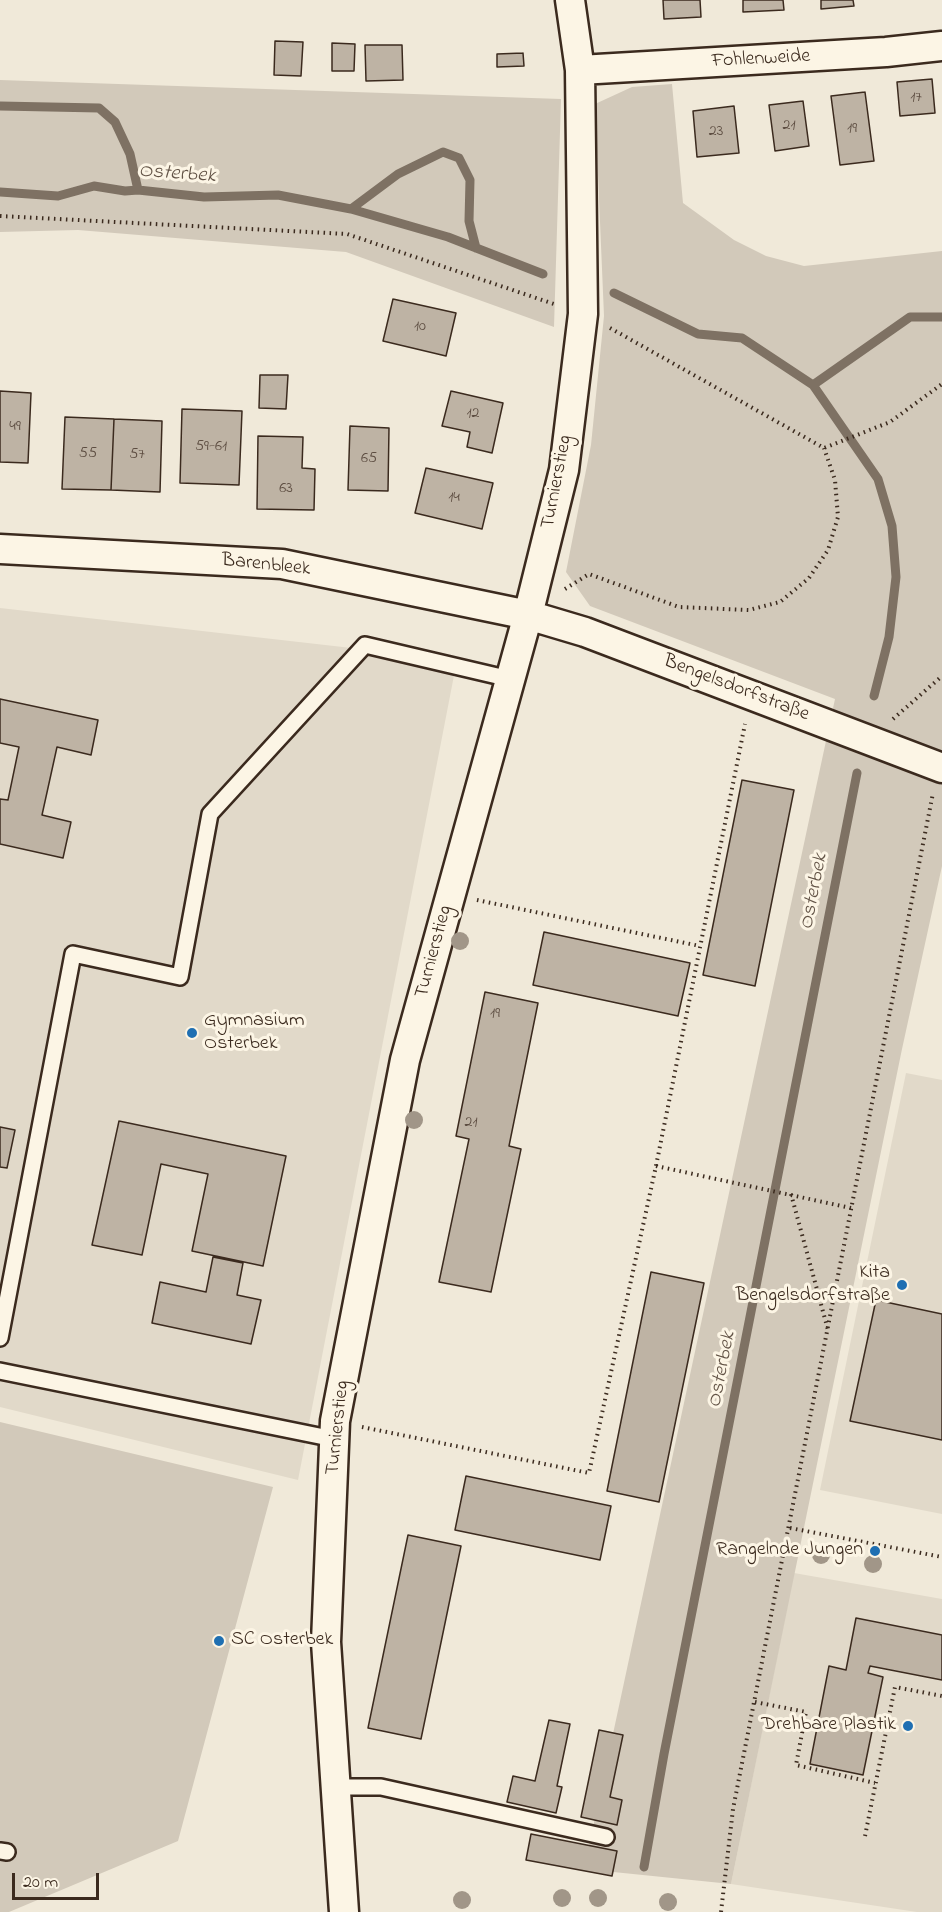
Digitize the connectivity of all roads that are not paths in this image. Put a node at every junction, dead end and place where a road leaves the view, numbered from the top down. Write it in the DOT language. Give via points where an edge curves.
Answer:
graph roads {
  1 [pos="570,0"];
  2 [pos="942,46"];
  3 [pos="580,70"];
  4 [pos="0,549"];
  5 [pos="528,615"];
  6 [pos="510,679"];
  7 [pos="940,767"];
  8 [pos="0,1338"];
  9 [pos="0,1371"];
  10 [pos="335,1430"];
  11 [pos="335,1787"];
  12 [pos="606,1837"];
  13 [pos="344,1912"];
  1 -- 3 [label="street, Turnierstieg"];
  2 -- 3 [label="street, Fohlenweide"];
  3 -- 5 [label="street, Turnierstieg" via="583,314 564,470"];
  4 -- 5 [label="street, Barenbleek" via="282,564"];
  5 -- 6 [label="street, Turnierstieg"];
  5 -- 7 [label="street, Bengelsdorfstraße" via="585,632"];
  6 -- 8 [label="lane" via="365,645 210,814 180,977 73,954"];
  6 -- 10 [label="street, Turnierstieg" via="405,1060"];
  9 -- 10 [label="lane"];
  10 -- 11 [label="street, Turnierstieg" via="326,1642"];
  11 -- 12 [label="lane" via="381,1787"];
  11 -- 13 [label="street, Turnierstieg"];
}
